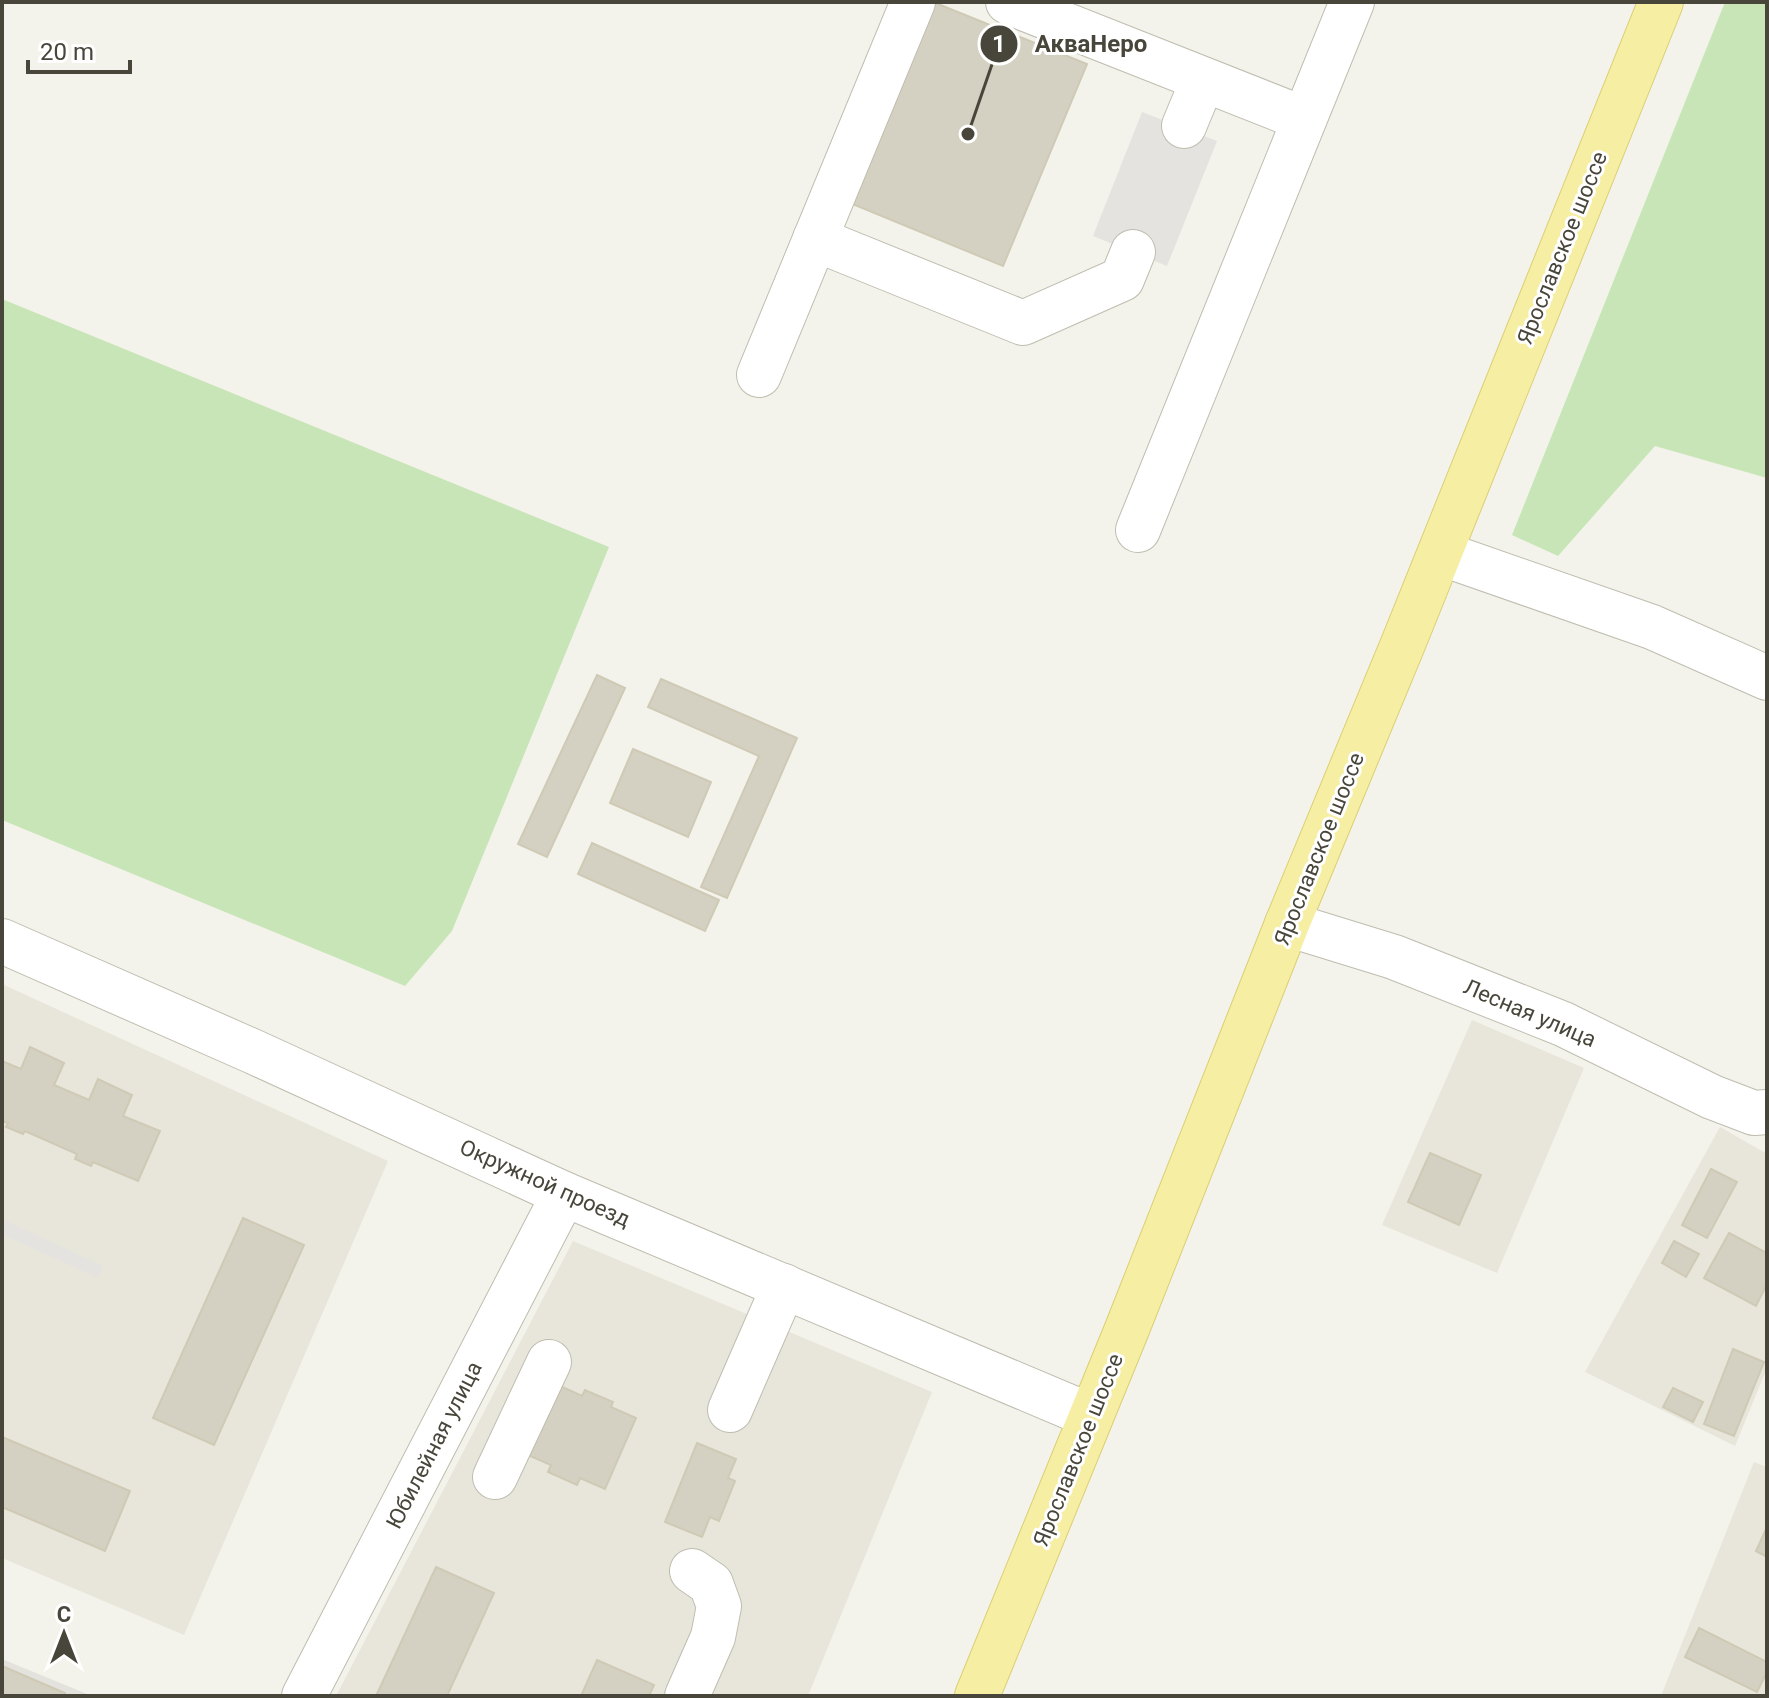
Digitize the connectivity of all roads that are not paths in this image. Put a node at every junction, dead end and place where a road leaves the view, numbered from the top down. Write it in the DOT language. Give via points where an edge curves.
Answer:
graph roads {
  1 [pos="913,2"];
  2 [pos="1008,2"];
  3 [pos="1352,2"];
  4 [pos="1661,2"];
  5 [pos="1203,80"];
  6 [pos="1304,119"];
  7 [pos="1184,126"];
  8 [pos="815,239"];
  9 [pos="1133,252"];
  10 [pos="759,375"];
  11 [pos="1138,530"];
  12 [pos="1440,553"];
  13 [pos="1767,678"];
  14 [pos="1287,924"];
  15 [pos="2,941"];
  16 [pos="1767,1112"];
  17 [pos="564,1194"];
  18 [pos="784,1286"];
  19 [pos="549,1362"];
  20 [pos="730,1410"];
  21 [pos="1091,1416"];
  22 [pos="495,1477"];
  23 [pos="692,1571"];
  24 [pos="304,1696"];
  25 [pos="687,1696"];
  26 [pos="977,1696"];
  1 -- 8 [label="street"];
  2 -- 5 [label="street"];
  3 -- 6 [label="street"];
  4 -- 12 [label="main road, Ярославское шоссе"];
  5 -- 6 [label="street"];
  5 -- 7 [label="street"];
  6 -- 11 [label="street"];
  8 -- 9 [label="street" via="1023,323 1122,279"];
  8 -- 10 [label="street"];
  12 -- 13 [label="street" via="1652,627"];
  12 -- 14 [label="main road, Ярославское шоссе"];
  14 -- 16 [label="street, Лесная улица" via="1394,957 1563,1024 1712,1097 1754,1113"];
  14 -- 21 [label="main road, Ярославское шоссе"];
  15 -- 17 [label="street, Окружной проезд"];
  17 -- 18 [label="street, Окружной проезд"];
  17 -- 24 [label="street, Юбилейная улица"];
  18 -- 20 [label="street"];
  18 -- 21 [label="street, Окружной проезд"];
  19 -- 22 [label="street"];
  21 -- 26 [label="main road, Ярославское шоссе"];
  23 -- 25 [label="street" via="711,1584 719,1606 713,1637"];
}
